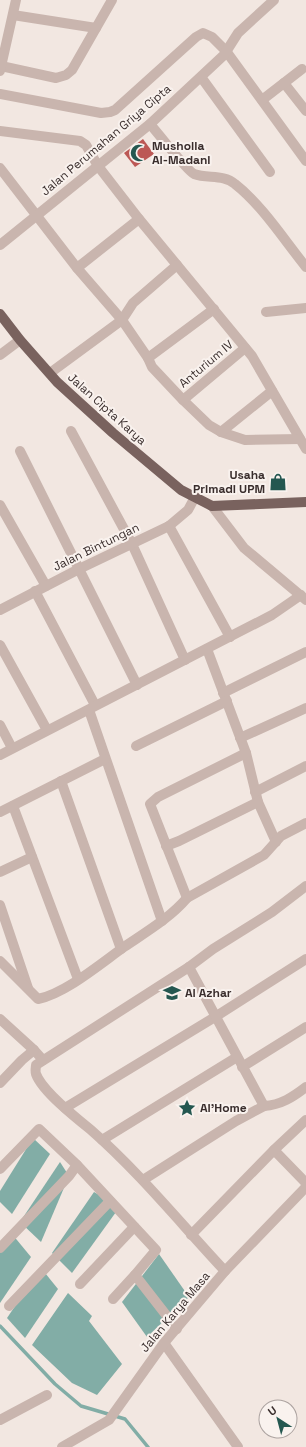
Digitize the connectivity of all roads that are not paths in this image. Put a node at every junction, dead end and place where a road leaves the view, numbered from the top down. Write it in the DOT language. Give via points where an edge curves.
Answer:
graph roads {
  1 [pos="16,0"];
  2 [pos="112,0"];
  3 [pos="274,0"];
  4 [pos="13,15"];
  5 [pos="96,28"];
  6 [pos="226,51"];
  7 [pos="1,69"];
  8 [pos="302,69"];
  9 [pos="201,77"];
  10 [pos="284,83"];
  11 [pos="0,94"];
  12 [pos="262,100"];
  13 [pos="306,111"];
  14 [pos="150,124"];
  15 [pos="0,131"];
  16 [pos="306,161"];
  17 [pos="98,166"];
  18 [pos="0,168"];
  19 [pos="270,172"];
  20 [pos="36,215"];
  21 [pos="139,219"];
  22 [pos="0,245"];
  23 [pos="178,264"];
  24 [pos="306,267"];
  25 [pos="77,268"];
  26 [pos="306,308"];
  27 [pos="214,310"];
  28 [pos="266,312"];
  29 [pos="0,314"];
  30 [pos="122,320"];
  31 [pos="20,340"];
  32 [pos="245,348"];
  33 [pos="0,355"];
  34 [pos="148,358"];
  35 [pos="50,373"];
  36 [pos="272,391"];
  37 [pos="183,400"];
  38 [pos="70,431"];
  39 [pos="221,432"];
  40 [pos="300,439"];
  41 [pos="306,449"];
  42 [pos="20,451"];
  43 [pos="195,497"];
  44 [pos="306,502"];
  45 [pos="0,505"];
  46 [pos="212,506"];
  47 [pos="169,526"];
  48 [pos="132,544"];
  49 [pos="79,569"];
  50 [pos="46,586"];
  51 [pos="35,591"];
  52 [pos="304,598"];
  53 [pos="0,610"];
  54 [pos="230,637"];
  55 [pos="0,645"];
  56 [pos="206,649"];
  57 [pos="306,652"];
  58 [pos="185,660"];
  59 [pos="137,684"];
  60 [pos="225,697"];
  61 [pos="92,707"];
  62 [pos="306,708"];
  63 [pos="0,725"];
  64 [pos="47,730"];
  65 [pos="240,738"];
  66 [pos="136,746"];
  67 [pos="12,748"];
  68 [pos="246,753"];
  69 [pos="0,754"];
  70 [pos="105,759"];
  71 [pos="306,766"];
  72 [pos="61,781"];
  73 [pos="255,792"];
  74 [pos="258,802"];
  75 [pos="13,806"];
  76 [pos="0,812"];
  77 [pos="306,823"];
  78 [pos="276,842"];
  79 [pos="166,846"];
  80 [pos="32,856"];
  81 [pos="0,872"];
  82 [pos="306,886"];
  83 [pos="187,898"];
  84 [pos="0,905"];
  85 [pos="162,920"];
  86 [pos="122,949"];
  87 [pos="306,958"];
  88 [pos="0,961"];
  89 [pos="189,968"];
  90 [pos="78,979"];
  91 [pos="29,991"];
  92 [pos="216,1017"];
  93 [pos="0,1019"];
  94 [pos="306,1027"];
  95 [pos="34,1050"];
  96 [pos="237,1058"];
  97 [pos="43,1060"];
  98 [pos="242,1067"];
  99 [pos="0,1083"];
  100 [pos="306,1087"];
  101 [pos="264,1106"];
  102 [pos="65,1108"];
  103 [pos="306,1120"];
  104 [pos="102,1140"];
  105 [pos="274,1150"];
  106 [pos="77,1165"];
  107 [pos="0,1169"];
  108 [pos="142,1180"];
  109 [pos="306,1183"];
  110 [pos="306,1187"];
  111 [pos="110,1201"];
  112 [pos="134,1227"];
  113 [pos="191,1235"];
  114 [pos="0,1248"];
  115 [pos="225,1272"];
  116 [pos="135,1275"];
  117 [pos="80,1284"];
  118 [pos="113,1299"];
  119 [pos="9,1306"];
  120 [pos="177,1328"];
  121 [pos="164,1343"];
  122 [pos="47,1395"];
  123 [pos="0,1420"];
  124 [pos="62,1447"];
  125 [pos="238,1447"];
  1 -- 4 [label="street"];
  2 -- 5 [label="street"];
  3 -- 6 [label="street, Jalan Perumahan Griya Cipta" via="238,33"];
  4 -- 5 [label="street"];
  4 -- 7 [label="street"];
  5 -- 7 [label="street" via="72,70 66,75 56,78"];
  6 -- 9 [label="street, Jalan Perumahan Griya Cipta"];
  6 -- 11 [label="street" via="212,37 200,34 110,112 101,113"];
  6 -- 12 [label="street"];
  8 -- 10 [label="street"];
  9 -- 14 [label="street, Jalan Perumahan Griya Cipta"];
  9 -- 19 [label="street"];
  10 -- 12 [label="street"];
  10 -- 13 [label="street"];
  12 -- 16 [label="street"];
  14 -- 17 [label="street, Jalan Perumahan Griya Cipta"];
  14 -- 24 [label="street" via="192,173 204,177 224,178 234,183 256,204"];
  15 -- 17 [label="street" via="80,141 86,145"];
  17 -- 20 [label="street, Jalan Perumahan Griya Cipta"];
  17 -- 21 [label="street"];
  18 -- 20 [label="street"];
  20 -- 22 [label="street, Jalan Perumahan Griya Cipta"];
  20 -- 25 [label="street"];
  21 -- 23 [label="street"];
  21 -- 25 [label="street"];
  23 -- 27 [label="street"];
  23 -- 30 [label="street" via="134,303"];
  25 -- 30 [label="street"];
  26 -- 28 [label="street"];
  27 -- 32 [label="street"];
  27 -- 34 [label="street"];
  29 -- 31 [label="main road, Jalan Cipta Karya"];
  30 -- 34 [label="street"];
  30 -- 35 [label="street"];
  31 -- 33 [label="street"];
  31 -- 35 [label="main road, Jalan Cipta Karya"];
  32 -- 36 [label="street"];
  32 -- 37 [label="street, Anturium IV"];
  34 -- 37 [label="street" via="152,367"];
  35 -- 43 [label="main road, Jalan Cipta Karya" via="113,433 181,490"];
  36 -- 39 [label="street"];
  36 -- 40 [label="street"];
  37 -- 39 [label="street"];
  38 -- 48 [label="street"];
  39 -- 40 [label="street" via="245,440"];
  40 -- 41 [label="street"];
  42 -- 49 [label="street"];
  43 -- 46 [label="main road, Jalan Cipta Karya"];
  43 -- 47 [label="street, Jalan Bintungan" via="188,510"];
  44 -- 46 [label="main road"];
  45 -- 50 [label="street"];
  46 -- 52 [label="street" via="244,548"];
  47 -- 48 [label="street, Jalan Bintungan"];
  47 -- 54 [label="street"];
  48 -- 49 [label="street, Jalan Bintungan"];
  48 -- 58 [label="street"];
  49 -- 50 [label="street, Jalan Bintungan"];
  49 -- 59 [label="street"];
  50 -- 51 [label="street, Jalan Bintungan"];
  51 -- 53 [label="street, Jalan Bintungan"];
  51 -- 61 [label="street"];
  52 -- 54 [label="street"];
  54 -- 56 [label="street"];
  55 -- 64 [label="street"];
  56 -- 58 [label="street"];
  56 -- 60 [label="street"];
  57 -- 60 [label="street"];
  58 -- 59 [label="street"];
  59 -- 61 [label="street"];
  60 -- 65 [label="street"];
  60 -- 66 [label="street"];
  61 -- 64 [label="street"];
  61 -- 70 [label="street"];
  62 -- 65 [label="street"];
  63 -- 67 [label="street"];
  64 -- 67 [label="street"];
  65 -- 68 [label="street"];
  67 -- 69 [label="street"];
  68 -- 73 [label="street"];
  68 -- 79 [label="street" via="158,797 150,804"];
  70 -- 72 [label="street"];
  70 -- 85 [label="street"];
  71 -- 73 [label="street"];
  72 -- 75 [label="street"];
  72 -- 86 [label="street"];
  73 -- 74 [label="street"];
  74 -- 78 [label="street"];
  74 -- 79 [label="street"];
  75 -- 76 [label="street"];
  75 -- 80 [label="street"];
  77 -- 78 [label="street"];
  78 -- 83 [label="street" via="264,855"];
  79 -- 83 [label="street"];
  80 -- 81 [label="street"];
  80 -- 90 [label="street"];
  82 -- 89 [label="street"];
  83 -- 85 [label="street" via="178,909"];
  84 -- 91 [label="street"];
  85 -- 86 [label="street"];
  86 -- 90 [label="street"];
  87 -- 92 [label="street"];
  88 -- 91 [label="street"];
  89 -- 92 [label="street"];
  89 -- 97 [label="street"];
  90 -- 91 [label="street" via="48,997 38,999"];
  92 -- 96 [label="street"];
  92 -- 102 [label="street"];
  93 -- 95 [label="street"];
  94 -- 98 [label="street"];
  95 -- 97 [label="street"];
  95 -- 99 [label="street"];
  96 -- 98 [label="street"];
  96 -- 104 [label="street"];
  97 -- 102 [label="street" via="36,1065 36,1073 42,1085"];
  98 -- 101 [label="street"];
  100 -- 101 [label="street" via="292,1098 274,1106"];
  101 -- 108 [label="street"];
  102 -- 104 [label="street"];
  103 -- 105 [label="street"];
  104 -- 108 [label="street"];
  105 -- 109 [label="street"];
  105 -- 113 [label="street"];
  106 -- 107 [label="street" via="39,1129"];
  106 -- 111 [label="street"];
  106 -- 114 [label="street"];
  108 -- 113 [label="street"];
  110 -- 115 [label="street, Jalan Karya Masa"];
  111 -- 112 [label="street"];
  111 -- 119 [label="street"];
  112 -- 116 [label="street" via="156,1250"];
  112 -- 117 [label="street"];
  113 -- 115 [label="street"];
  115 -- 120 [label="street, Jalan Karya Masa"];
  116 -- 118 [label="street"];
  116 -- 120 [label="street"];
  120 -- 121 [label="street, Jalan Karya Masa"];
  121 -- 124 [label="street, Jalan Karya Masa" via="109,1420"];
  121 -- 125 [label="street"];
  122 -- 123 [label="street"];
}
